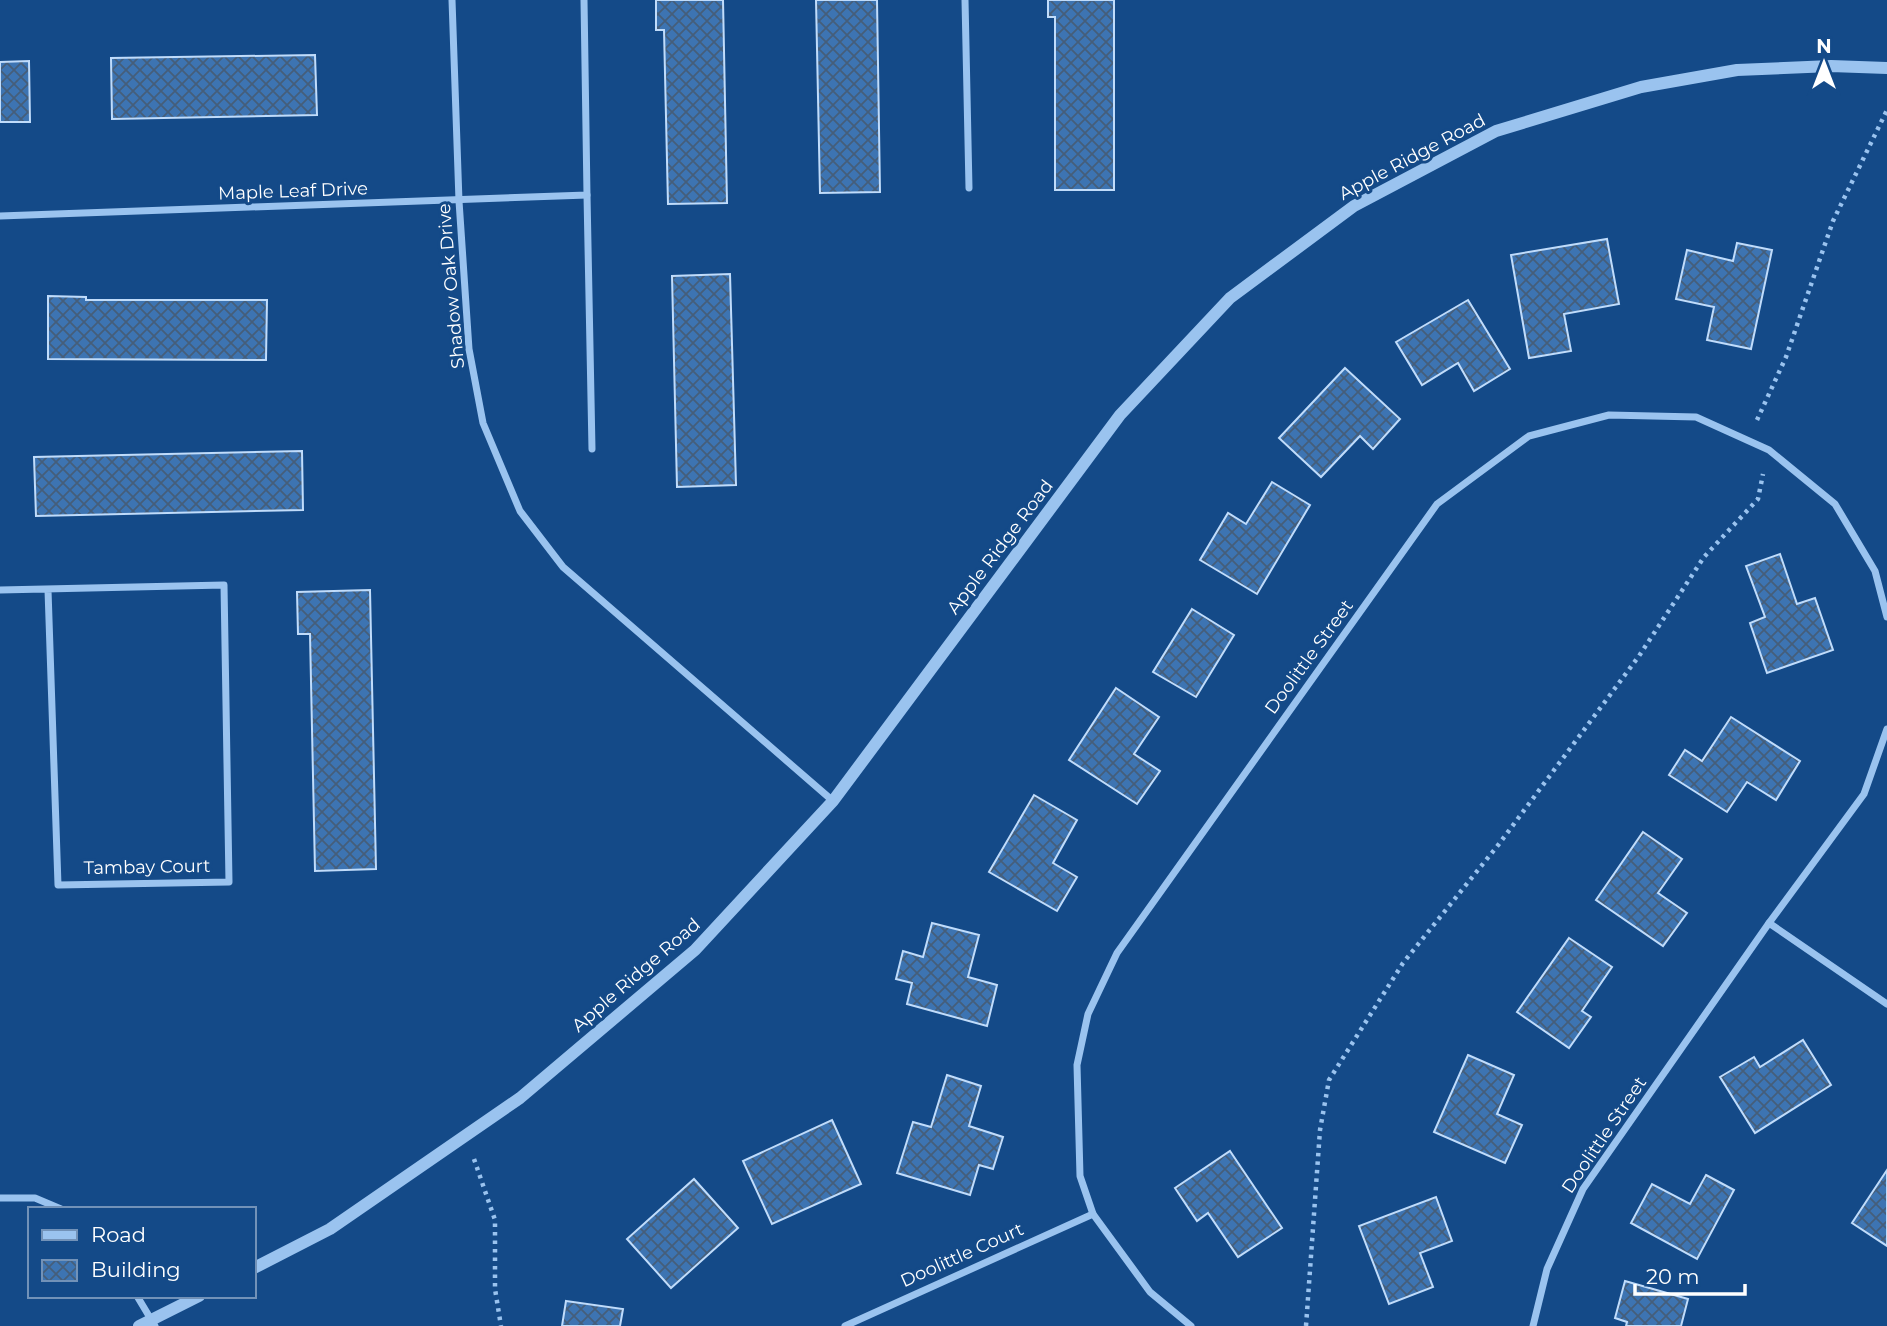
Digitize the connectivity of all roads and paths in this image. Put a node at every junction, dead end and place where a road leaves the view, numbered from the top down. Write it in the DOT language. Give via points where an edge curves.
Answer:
graph roads {
  1 [pos="452,0"];
  2 [pos="584,0"];
  3 [pos="965,0"];
  4 [pos="1887,68"];
  5 [pos="1887,110"];
  6 [pos="969,188"];
  7 [pos="587,195"];
  8 [pos="459,201"];
  9 [pos="0,216"];
  10 [pos="1747,440"];
  11 [pos="592,449"];
  12 [pos="1769,450"];
  13 [pos="0,590"];
  14 [pos="48,590"];
  15 [pos="1887,617"];
  16 [pos="1887,729"];
  17 [pos="833,801"];
  18 [pos="1769,923"];
  19 [pos="1887,1004"];
  20 [pos="465,1136"];
  21 [pos="0,1198"];
  22 [pos="56,1207"];
  23 [pos="1093,1214"];
  24 [pos="256,1267"];
  25 [pos="137,1298"];
  26 [pos="196,1298"];
  27 [pos="153,1323"];
  28 [pos="139,1326"];
  29 [pos="500,1326"];
  30 [pos="845,1326"];
  31 [pos="1191,1326"];
  32 [pos="1306,1326"];
  33 [pos="1533,1326"];
  1 -- 8 [label="street, Shadow Oak Drive"];
  2 -- 7 [label="street"];
  3 -- 6 [label="street"];
  4 -- 17 [label="street, Apple Ridge Road" via="1737,70 1641,87 1496,131 1354,206 1230,298 1120,415"];
  5 -- 10 [label="path" via="1833,221 1787,357"];
  7 -- 8 [label="street, Maple Leaf Drive"];
  7 -- 11 [label="street"];
  8 -- 9 [label="street, Maple Leaf Drive"];
  8 -- 17 [label="street, Shadow Oak Drive" via="469,349 483,423 520,510 563,567"];
  10 -- 12 [label="street, Doolittle Street"];
  10 -- 23 [label="street, Doolittle Street" via="1696,417 1609,415 1529,436 1437,504 1117,953 1088,1014 1077,1065 1080,1176"];
  12 -- 15 [label="street, Doolittle Street" via="1835,504 1875,571"];
  12 -- 32 [label="path" via="1758,499 1704,556 1631,667 1403,963 1329,1080"];
  13 -- 14 [label="street, Tambay Court"];
  14 -- 14 [label="street, Tambay Court" via="224,585 229,882 58,885"];
  16 -- 18 [label="street, Doolittle Street" via="1864,794"];
  17 -- 20 [label="street, Apple Ridge Road" via="695,950 520,1098"];
  18 -- 19 [label="street"];
  18 -- 33 [label="street, Doolittle Street" via="1583,1189 1547,1269"];
  20 -- 24 [label="street, Apple Ridge Road" via="330,1229"];
  20 -- 29 [label="path" via="495,1220"];
  21 -- 22 [label="street" via="35,1198"];
  23 -- 30 [label="street, Doolittle Court"];
  23 -- 31 [label="street, Doolittle Street" via="1150,1292"];
  25 -- 27 [label="street"];
  26 -- 27 [label="street"];
  27 -- 28 [label="street"];
}
